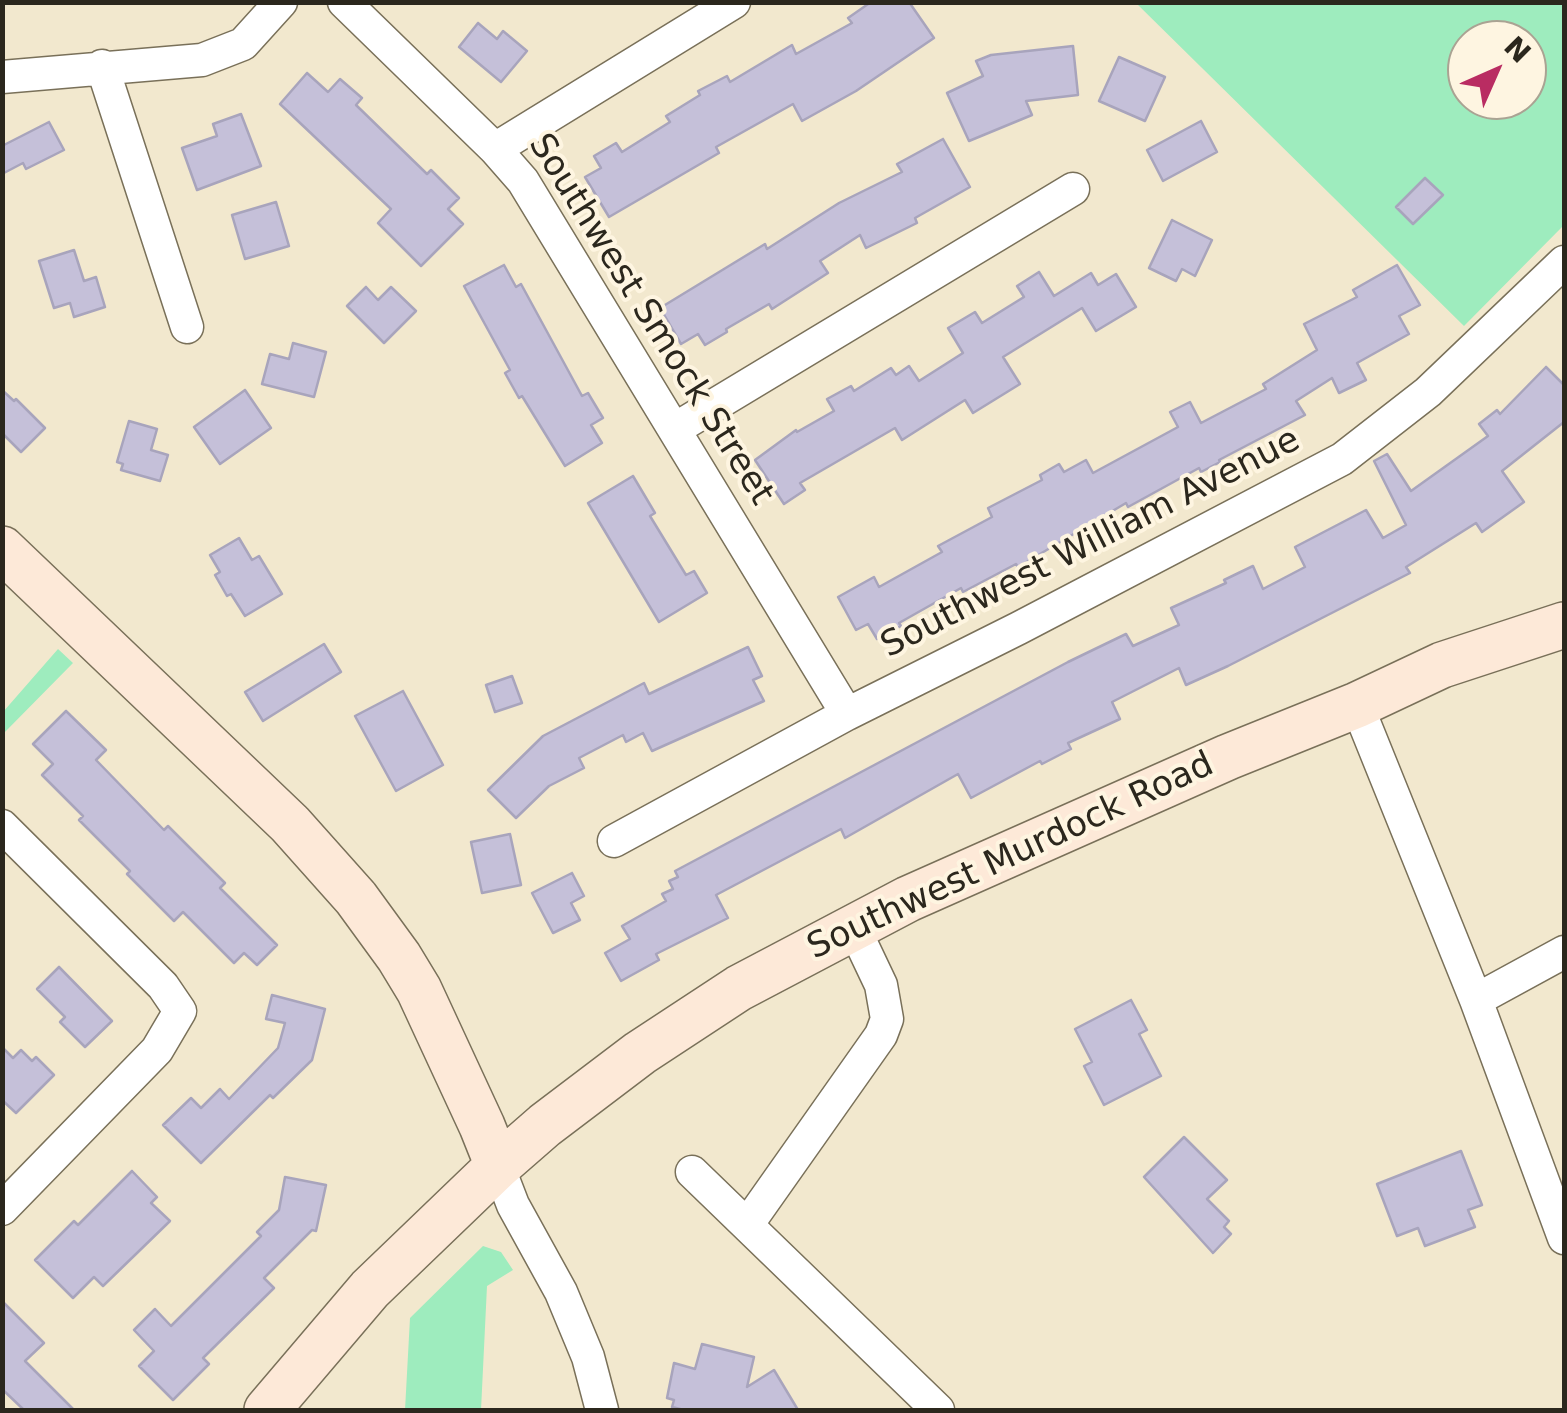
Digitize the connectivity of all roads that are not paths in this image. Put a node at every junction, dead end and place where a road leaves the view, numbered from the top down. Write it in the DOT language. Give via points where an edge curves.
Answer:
graph roads {
  1 [pos="281,2"];
  2 [pos="344,2"];
  3 [pos="734,2"];
  4 [pos="102,66"];
  5 [pos="2,77"];
  6 [pos="495,149"];
  7 [pos="1073,189"];
  8 [pos="1564,262"];
  9 [pos="187,327"];
  10 [pos="674,429"];
  11 [pos="2,549"];
  12 [pos="1564,625"];
  13 [pos="1357,705"];
  14 [pos="847,714"];
  15 [pos="2,826"];
  16 [pos="614,841"];
  17 [pos="852,926"];
  18 [pos="1564,952"];
  19 [pos="1476,1000"];
  20 [pos="498,1166"];
  21 [pos="692,1172"];
  22 [pos="2,1208"];
  23 [pos="746,1225"];
  24 [pos="1564,1238"];
  25 [pos="267,1410"];
  26 [pos="602,1410"];
  27 [pos="938,1410"];
  1 -- 4 [label="street" via="243,44 222,53"];
  2 -- 6 [label="street, Southwest Smock Street"];
  3 -- 6 [label="street"];
  4 -- 5 [label="street"];
  4 -- 9 [label="street"];
  6 -- 10 [label="street, Southwest Smock Street" via="524,181"];
  7 -- 10 [label="street"];
  8 -- 14 [label="street, Southwest William Avenue" via="1428,392 1342,458"];
  10 -- 14 [label="street, Southwest Smock Street"];
  11 -- 20 [label="main road" via="290,824 356,898 418,990"];
  12 -- 13 [label="main road, Southwest Murdock Road" via="1442,664"];
  13 -- 17 [label="main road, Southwest Murdock Road"];
  13 -- 19 [label="street"];
  14 -- 16 [label="street, Southwest William Avenue"];
  15 -- 22 [label="street" via="163,986 180,1011 156,1050"];
  17 -- 20 [label="main road, Southwest Murdock Road" via="640,1053"];
  17 -- 23 [label="street" via="880,985 887,1019"];
  18 -- 19 [label="street"];
  19 -- 24 [label="street"];
  20 -- 25 [label="main road, Southwest Murdock Road" via="370,1289"];
  20 -- 26 [label="street" via="561,1292"];
  21 -- 23 [label="street"];
  23 -- 27 [label="street"];
}
